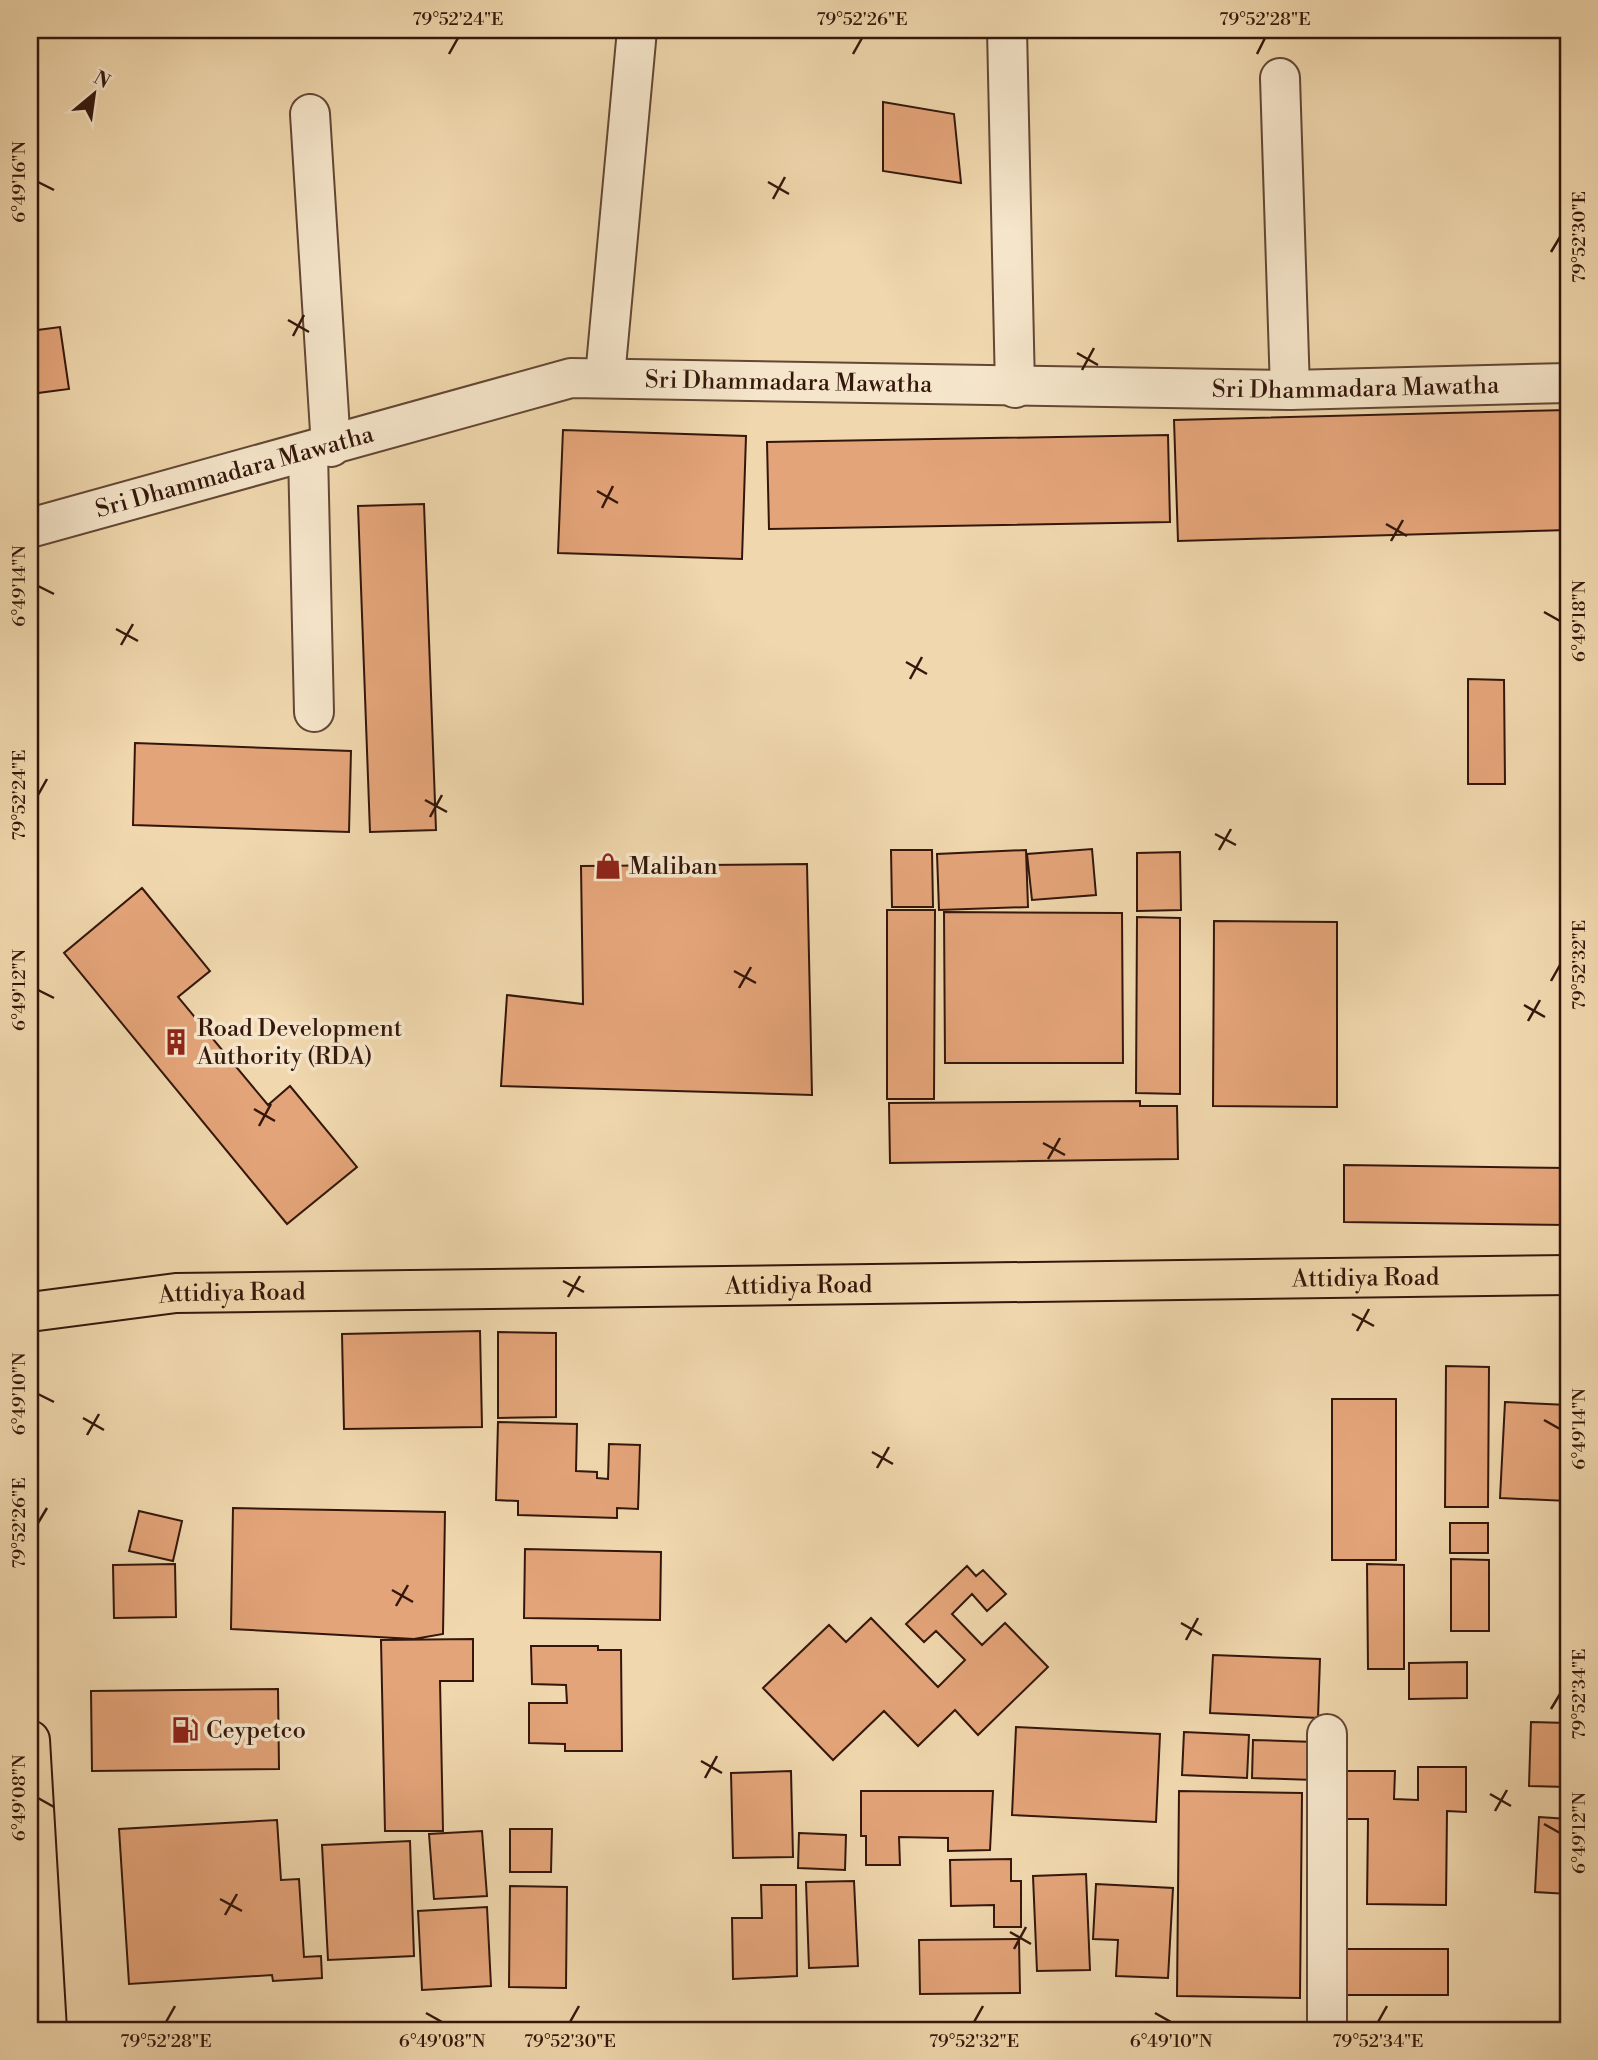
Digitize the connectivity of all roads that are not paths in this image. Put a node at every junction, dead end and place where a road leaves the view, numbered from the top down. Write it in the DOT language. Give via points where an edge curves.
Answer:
graph roads {
  1 [pos="637,30"];
  2 [pos="1006,30"];
  3 [pos="1280,78"];
  4 [pos="310,114"];
  5 [pos="605,377"];
  6 [pos="1568,383"];
  7 [pos="1015,388"];
  8 [pos="1290,390"];
  9 [pos="320,450"];
  10 [pos="30,528"];
  11 [pos="314,712"];
  12 [pos="1568,1275"];
  13 [pos="30,1312"];
  14 [pos="1327,1734"];
  15 [pos="30,1740"];
  16 [pos="47,2030"];
  17 [pos="1327,2030"];
  1 -- 5 [label="street"];
  2 -- 7 [label="street"];
  3 -- 8 [label="street"];
  4 -- 9 [label="street"];
  5 -- 7 [label="street, Sri Dhammadara Mawatha"];
  5 -- 9 [label="street, Sri Dhammadara Mawatha" via="571,379"];
  6 -- 8 [label="street, Sri Dhammadara Mawatha"];
  7 -- 8 [label="street, Sri Dhammadara Mawatha"];
  9 -- 10 [label="street, Sri Dhammadara Mawatha"];
  9 -- 11 [label="street"];
  12 -- 13 [label="main road, Attidiya Road" via="176,1293"];
  14 -- 17 [label="street"];
  15 -- 16 [label="main road"];
}
